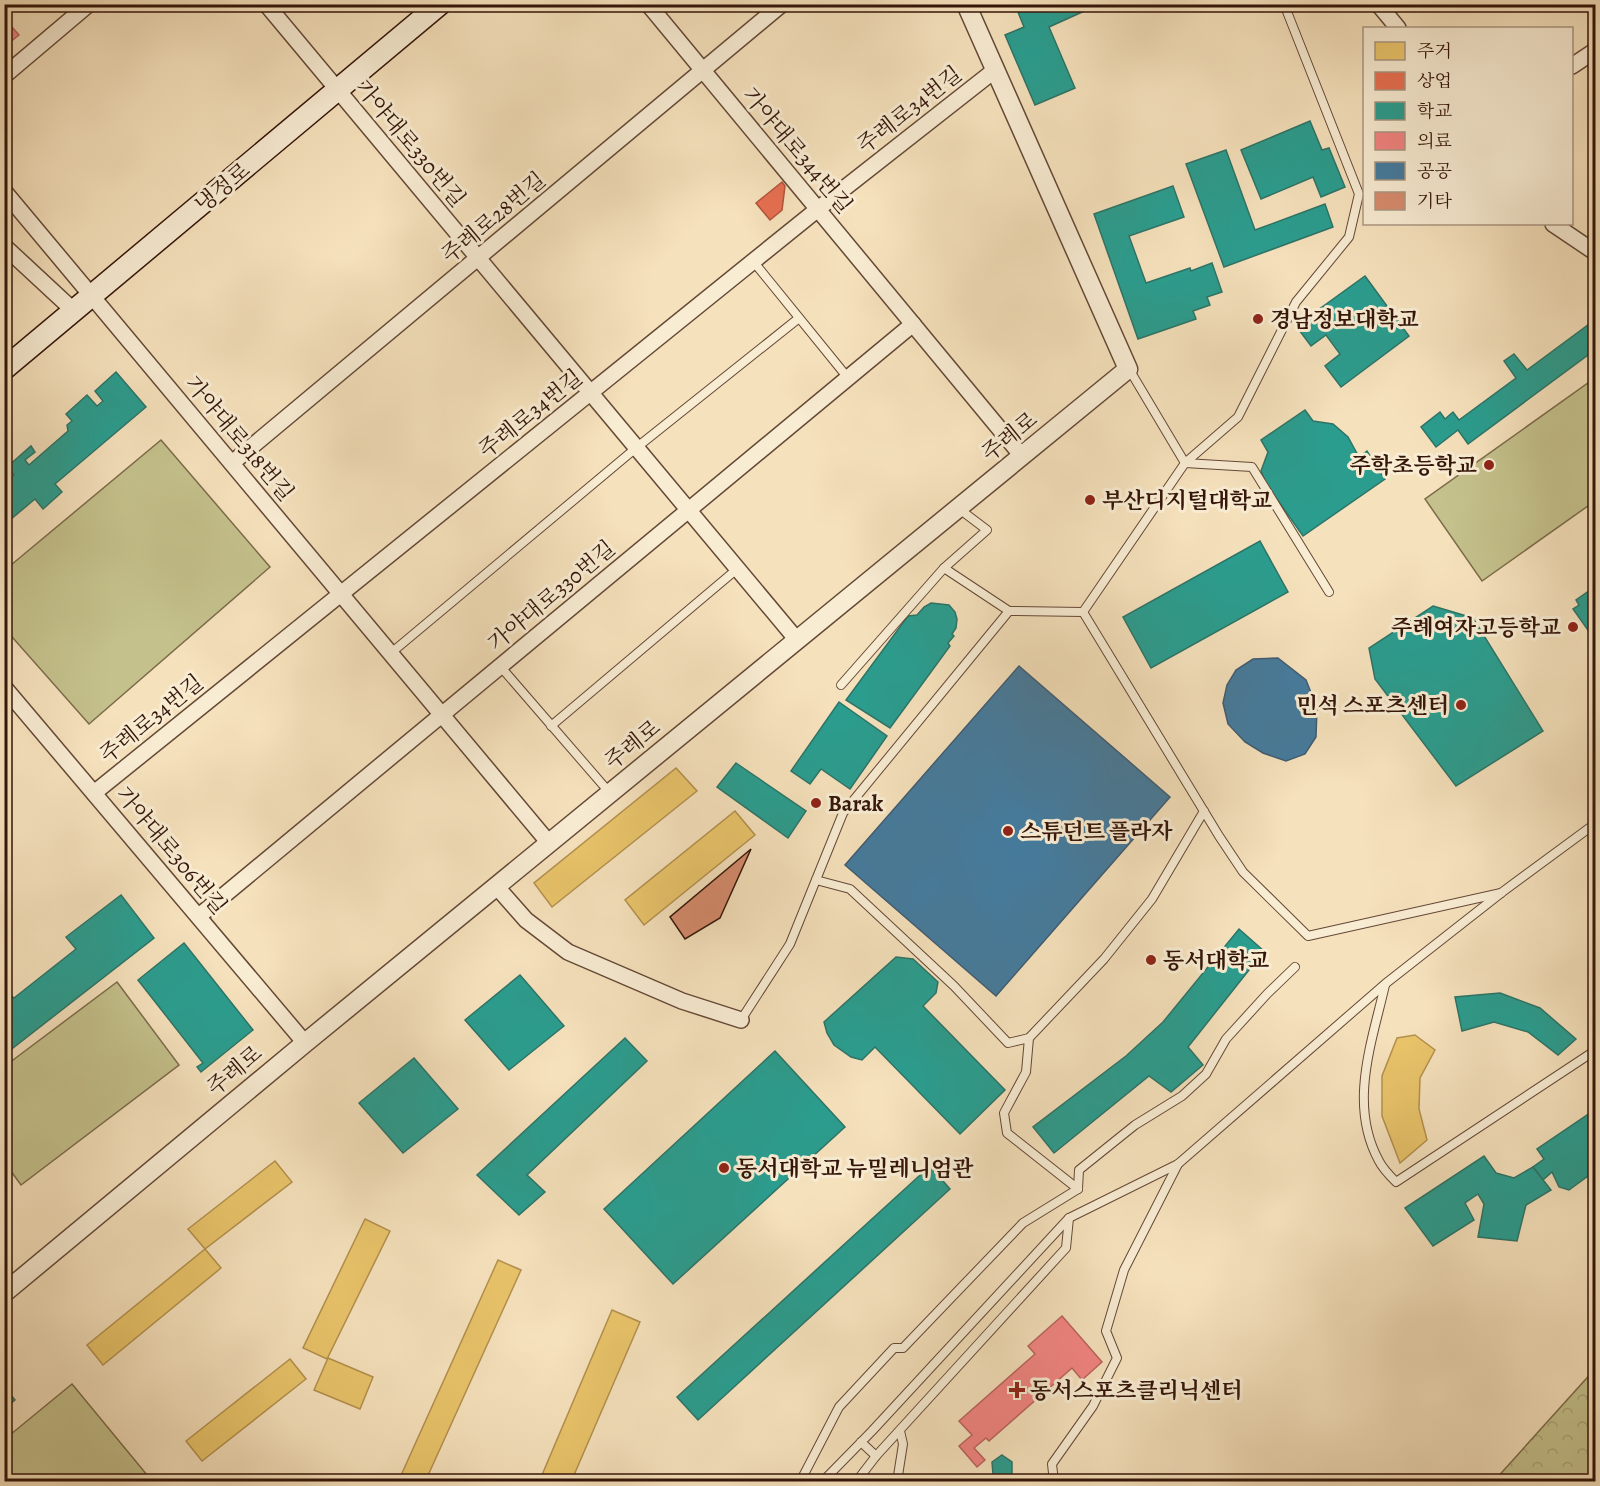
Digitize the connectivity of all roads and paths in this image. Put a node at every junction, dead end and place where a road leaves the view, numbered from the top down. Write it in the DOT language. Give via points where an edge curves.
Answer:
graph roads {
  1 [pos="89,4"];
  2 [pos="266,4"];
  3 [pos="440,4"];
  4 [pos="648,4"];
  5 [pos="782,4"];
  6 [pos="966,4"];
  7 [pos="1284,4"];
  8 [pos="1378,4"];
  9 [pos="1397,27"];
  10 [pos="1596,50"];
  11 [pos="1573,65"];
  12 [pos="995,70"];
  13 [pos="703,71"];
  14 [pos="4,76"];
  15 [pos="337,90"];
  16 [pos="4,191"];
  17 [pos="818,209"];
  18 [pos="1554,225"];
  19 [pos="4,246"];
  20 [pos="1596,253"];
  21 [pos="478,258"];
  22 [pos="753,261"];
  23 [pos="93,296"];
  24 [pos="73,310"];
  25 [pos="799,318"];
  26 [pos="913,324"];
  27 [pos="4,369"];
  28 [pos="1128,369"];
  29 [pos="848,378"];
  30 [pos="591,393"];
  31 [pos="636,448"];
  32 [pos="1022,456"];
  33 [pos="232,463"];
  34 [pos="1185,463"];
  35 [pos="958,508"];
  36 [pos="688,510"];
  37 [pos="944,568"];
  38 [pos="737,569"];
  39 [pos="1329,592"];
  40 [pos="341,594"];
  41 [pos="1009,611"];
  42 [pos="1083,612"];
  43 [pos="797,640"];
  44 [pos="391,653"];
  45 [pos="500,666"];
  46 [pos="841,685"];
  47 [pos="4,687"];
  48 [pos="442,714"];
  49 [pos="551,726"];
  50 [pos="94,793"];
  51 [pos="610,793"];
  52 [pos="1204,811"];
  53 [pos="1596,823"];
  54 [pos="549,843"];
  55 [pos="816,880"];
  56 [pos="496,886"];
  57 [pos="1501,893"];
  58 [pos="199,916"];
  59 [pos="1295,967"];
  60 [pos="1385,984"];
  61 [pos="741,1020"];
  62 [pos="1029,1038"];
  63 [pos="305,1043"];
  64 [pos="1596,1050"];
  65 [pos="1178,1164"];
  66 [pos="1078,1189"];
  67 [pos="1068,1218"];
  68 [pos="4,1293"];
  69 [pos="900,1431"];
  70 [pos="861,1442"];
  71 [pos="876,1456"];
  72 [pos="800,1482"];
  73 [pos="822,1482"];
  74 [pos="856,1482"];
  75 [pos="897,1482"];
  76 [pos="1054,1482"];
  1 -- 14 [label="street"];
  2 -- 15 [label="street, 가야대로330번길"];
  3 -- 15 [label="main road, 냉정로"];
  4 -- 13 [label="street, 가야대로344번길"];
  5 -- 13 [label="street, 주례로28번길"];
  6 -- 12 [label="street"];
  7 -- 34 [label="lane" via="1359,194 1349,237 1296,302 1238,417"];
  8 -- 9 [label="street"];
  10 -- 11 [label="street"];
  12 -- 17 [label="street, 주례로34번길"];
  12 -- 28 [label="street"];
  13 -- 17 [label="street, 가야대로344번길"];
  13 -- 21 [label="street, 주례로28번길"];
  15 -- 21 [label="street, 가야대로330번길"];
  15 -- 23 [label="main road, 냉정로"];
  16 -- 23 [label="street, 가야대로318번길"];
  17 -- 22 [label="street, 주례로34번길"];
  17 -- 26 [label="street, 가야대로344번길"];
  18 -- 20 [label="street"];
  19 -- 24 [label="street"];
  21 -- 30 [label="street, 가야대로330번길"];
  21 -- 33 [label="street, 주례로28번길"];
  22 -- 25 [label="lane"];
  22 -- 30 [label="street, 주례로34번길"];
  23 -- 24 [label="main road, 냉정로"];
  23 -- 33 [label="street, 가야대로318번길"];
  24 -- 27 [label="main road, 냉정로"];
  25 -- 29 [label="lane"];
  25 -- 31 [label="lane"];
  26 -- 29 [label="street"];
  26 -- 32 [label="street, 가야대로344번길"];
  28 -- 32 [label="street, 주례로"];
  28 -- 34 [label="lane"];
  29 -- 36 [label="street"];
  30 -- 31 [label="street, 가야대로330번길"];
  30 -- 40 [label="street, 주례로34번길"];
  31 -- 36 [label="street, 가야대로330번길"];
  31 -- 44 [label="lane"];
  32 -- 35 [label="street, 주례로"];
  33 -- 40 [label="street, 가야대로318번길"];
  34 -- 39 [label="lane" via="1252,467"];
  34 -- 42 [label="lane"];
  35 -- 37 [label="lane" via="987,530"];
  35 -- 43 [label="street, 주례로"];
  36 -- 38 [label="street, 가야대로330번길"];
  36 -- 45 [label="street, 가야대로330번길"];
  37 -- 41 [label="lane"];
  37 -- 46 [label="lane"];
  38 -- 43 [label="street, 가야대로330번길"];
  38 -- 49 [label="lane"];
  40 -- 44 [label="street, 가야대로318번길"];
  40 -- 50 [label="street, 주례로34번길"];
  41 -- 42 [label="lane"];
  41 -- 55 [label="lane" via="843,813"];
  42 -- 52 [label="lane"];
  43 -- 51 [label="street, 주례로"];
  44 -- 48 [label="street, 가야대로318번길"];
  45 -- 48 [label="street, 가야대로330번길"];
  45 -- 49 [label="lane, 주례로"];
  47 -- 50 [label="street, 가야대로306번길"];
  48 -- 54 [label="street, 가야대로318번길"];
  48 -- 58 [label="street"];
  49 -- 51 [label="lane, 주례로"];
  50 -- 58 [label="street, 가야대로306번길"];
  51 -- 54 [label="street, 주례로"];
  52 -- 57 [label="lane" via="1243,872 1308,936"];
  52 -- 62 [label="lane" via="1152,899 1104,959"];
  53 -- 57 [label="lane"];
  54 -- 56 [label="street, 주례로"];
  55 -- 61 [label="lane" via="790,944"];
  55 -- 62 [label="lane" via="850,889 954,986 1008,1043"];
  56 -- 61 [label="street" via="526,920 568,951 682,1000"];
  56 -- 63 [label="street, 주례로"];
  57 -- 60 [label="lane"];
  58 -- 63 [label="street, 가야대로306번길"];
  59 -- 66 [label="lane" via="1226,1040 1206,1074 1182,1096 1135,1125 1079,1170"];
  60 -- 64 [label="lane" via="1363,1082 1364,1114 1379,1162 1396,1182"];
  60 -- 65 [label="lane"];
  62 -- 66 [label="lane" via="1026,1072 1004,1113 1007,1133"];
  63 -- 68 [label="street, 주례로"];
  65 -- 67 [label="lane"];
  65 -- 76 [label="lane" via="1124,1270 1106,1331 1117,1358 1093,1406 1052,1464"];
  66 -- 72 [label="lane" via="1023,1223 903,1348 894,1348 883,1358 839,1407"];
  67 -- 69 [label="lane" via="1066,1248"];
  67 -- 70 [label="lane"];
  69 -- 71 [label="lane"];
  69 -- 75 [label="lane" via="903,1444"];
  70 -- 71 [label="lane"];
  70 -- 73 [label="lane"];
  71 -- 74 [label="lane"];
}
